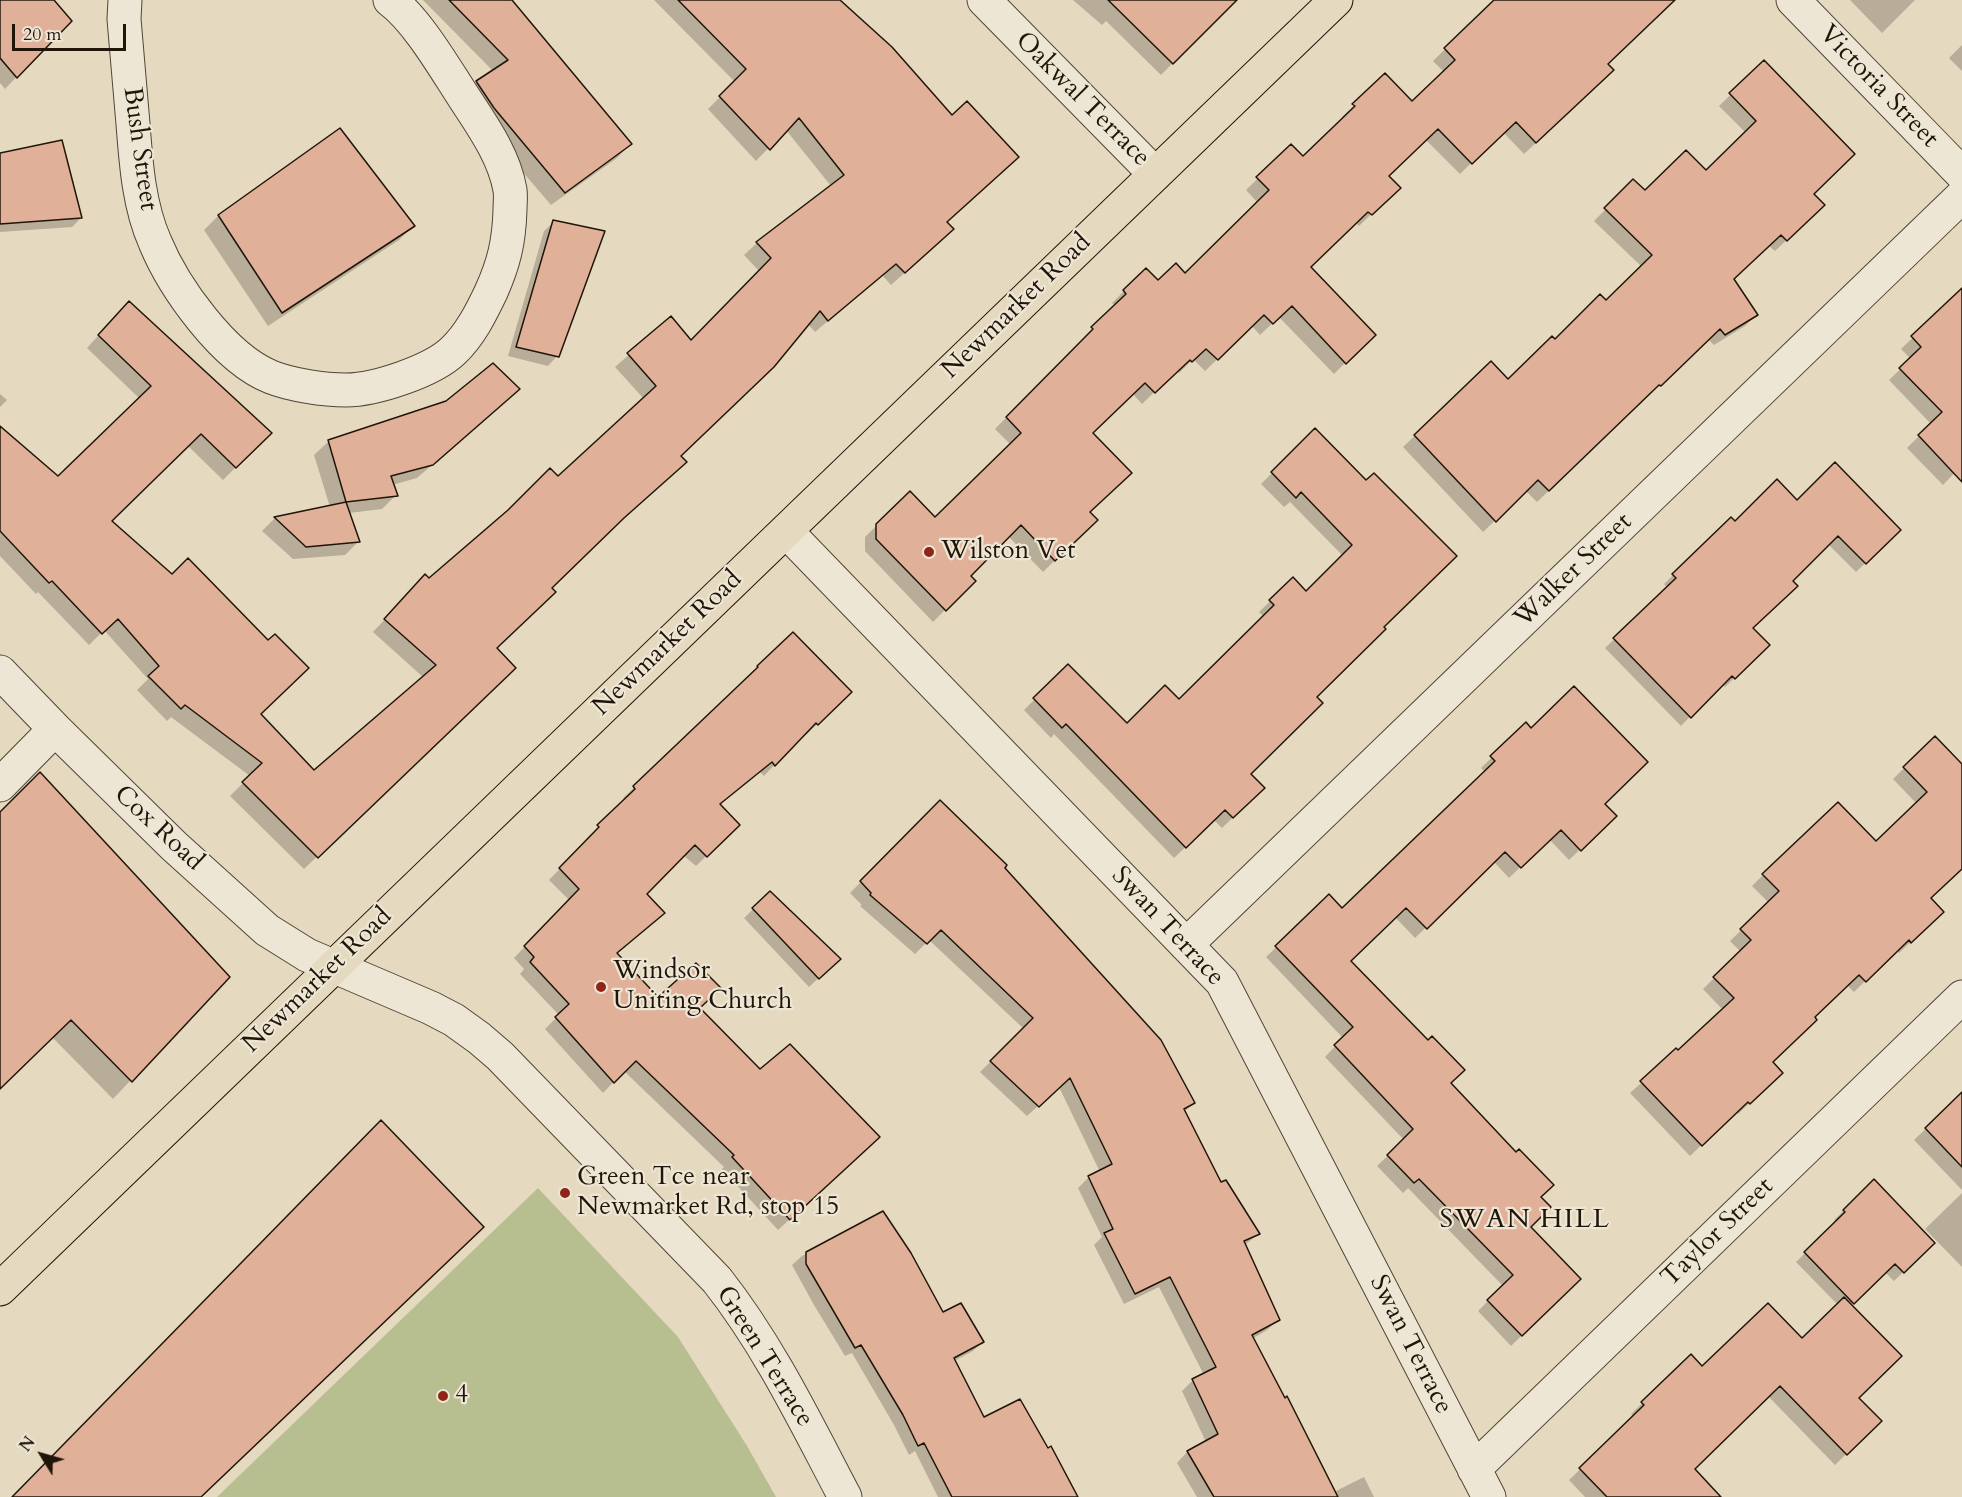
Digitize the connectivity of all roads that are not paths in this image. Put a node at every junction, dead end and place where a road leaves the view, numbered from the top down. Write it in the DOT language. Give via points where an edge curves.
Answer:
graph roads {
  1 [pos="125,0"];
  2 [pos="390,0"];
  3 [pos="984,0"];
  4 [pos="1336,0"];
  5 [pos="1793,0"];
  6 [pos="1155,174"];
  7 [pos="1962,174"];
  8 [pos="1962,196"];
  9 [pos="786,531"];
  10 [pos="0,672"];
  11 [pos="55,729"];
  12 [pos="0,785"];
  13 [pos="1186,945"];
  14 [pos="332,966"];
  15 [pos="1962,997"];
  16 [pos="0,1289"];
  17 [pos="1474,1468"];
  18 [pos="845,1497"];
  19 [pos="1489,1497"];
  1 -- 2 [label="street, Bush Street" via="142,202 155,243 176,281 208,327 241,359 271,377 347,390 426,369 452,352 470,332 486,302 503,266 509,232 510,191 487,134 411,22"];
  3 -- 6 [label="street, Oakwal Terrace"];
  4 -- 6 [label="main road, Newmarket Road"];
  5 -- 7 [label="street, Victoria Street"];
  6 -- 9 [label="main road, Newmarket Road"];
  8 -- 13 [label="street, Walker Street"];
  9 -- 13 [label="street, Swan Terrace"];
  9 -- 14 [label="main road, Newmarket Road"];
  10 -- 11 [label="street, Cox Road"];
  11 -- 12 [label="street"];
  11 -- 14 [label="street, Cox Road" via="174,846 267,930 307,956"];
  13 -- 17 [label="street, Swan Terrace" via="1222,982"];
  14 -- 16 [label="main road, Newmarket Road"];
  14 -- 18 [label="street, Green Terrace" via="431,1008 479,1038 672,1232 740,1309 767,1351"];
  15 -- 17 [label="street, Taylor Street"];
  17 -- 19 [label="street, Swan Terrace"];
}
